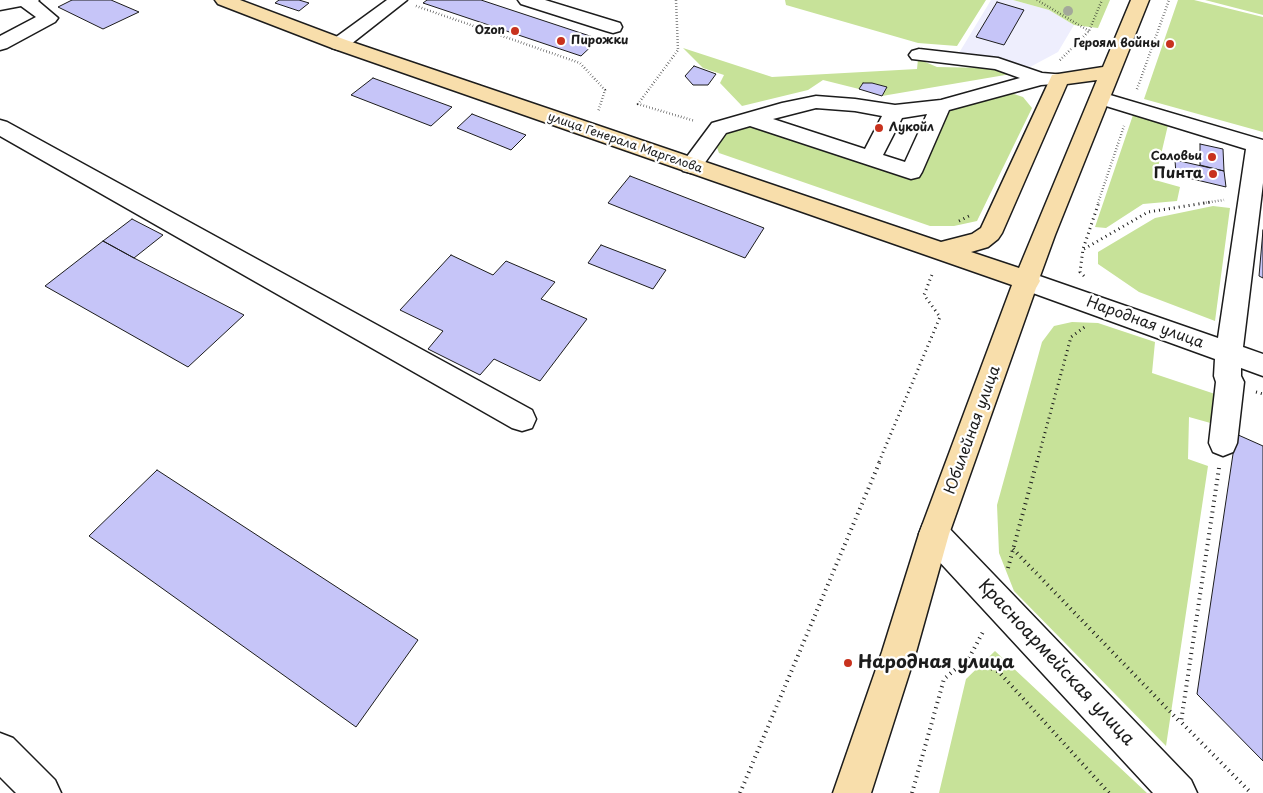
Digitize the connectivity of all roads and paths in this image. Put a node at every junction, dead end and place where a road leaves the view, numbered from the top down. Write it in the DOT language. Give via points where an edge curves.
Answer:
graph roads {
  1 [pos="224,0"];
  2 [pos="527,0"];
  3 [pos="676,0"];
  4 [pos="1038,0"];
  5 [pos="1102,0"];
  6 [pos="1140,0"];
  7 [pos="1169,0"];
  8 [pos="29,1"];
  9 [pos="403,2"];
  10 [pos="0,5"];
  11 [pos="612,27"];
  12 [pos="1088,31"];
  13 [pos="0,44"];
  14 [pos="339,44"];
  15 [pos="919,55"];
  16 [pos="1110,72"];
  17 [pos="1050,79"];
  18 [pos="1100,98"];
  19 [pos="941,106"];
  20 [pos="1130,108"];
  21 [pos="894,112"];
  22 [pos="749,118"];
  23 [pos="843,125"];
  24 [pos="0,127"];
  25 [pos="718,128"];
  26 [pos="591,131"];
  27 [pos="1260,146"];
  28 [pos="871,158"];
  29 [pos="691,166"];
  30 [pos="1250,198"];
  31 [pos="976,213"];
  32 [pos="1083,249"];
  33 [pos="941,251"];
  34 [pos="1028,281"];
  35 [pos="1090,304"];
  36 [pos="1229,353"];
  37 [pos="1263,365"];
  38 [pos="522,419"];
  39 [pos="1223,443"];
  40 [pos="934,534"];
  41 [pos="1013,549"];
  42 [pos="998,602"];
  43 [pos="968,658"];
  44 [pos="1181,722"];
  45 [pos="0,752"];
  46 [pos="42,793"];
  47 [pos="740,793"];
  48 [pos="852,793"];
  49 [pos="912,793"];
  50 [pos="1109,793"];
  51 [pos="1178,793"];
  52 [pos="1251,793"];
  1 -- 14 [label="main road, улица Генерала Маргелова"];
  2 -- 11 [label="street"];
  3 -- 25 [label="path" via="678,50 638,104"];
  4 -- 12 [label="path"];
  5 -- 12 [label="path"];
  6 -- 16 [label="main road, Юбилейная улица"];
  7 -- 20 [label="path"];
  8 -- 10 [label="street"];
  8 -- 13 [label="street" via="49,18"];
  9 -- 14 [label="street"];
  9 -- 26 [label="path" via="580,63 605,90"];
  12 -- 17 [label="path"];
  14 -- 26 [label="main road, улица Генерала Маргелова"];
  15 -- 17 [label="street" via="998,64"];
  16 -- 17 [label="main road"];
  16 -- 18 [label="main road, Юбилейная улица"];
  17 -- 19 [label="street"];
  17 -- 33 [label="main road" via="990,233 980,241"];
  18 -- 20 [label="street"];
  18 -- 34 [label="main road, Юбилейная улица" via="1043,235"];
  19 -- 21 [label="street"];
  19 -- 28 [label="street" via="911,172"];
  20 -- 27 [label="street"];
  20 -- 32 [label="path"];
  21 -- 23 [label="street"];
  21 -- 28 [label="street"];
  22 -- 23 [label="street"];
  22 -- 23 [label="street" via="816,102"];
  22 -- 25 [label="street"];
  23 -- 28 [label="street"];
  24 -- 38 [label="street"];
  25 -- 29 [label="street"];
  26 -- 29 [label="main road, улица Генерала Маргелова"];
  27 -- 30 [label="street"];
  29 -- 33 [label="main road, улица Генерала Маргелова"];
  30 -- 32 [label="path" via="1148,212"];
  30 -- 36 [label="street"];
  31 -- 33 [label="path" via="951,225"];
  32 -- 35 [label="path" via="1080,272 1094,289"];
  33 -- 34 [label="main road, улица Генерала Маргелова"];
  33 -- 47 [label="path" via="924,295 940,317"];
  34 -- 35 [label="street, Народная улица"];
  34 -- 40 [label="main road, Юбилейная улица"];
  35 -- 36 [label="street, Народная улица"];
  35 -- 41 [label="path" via="1086,326 1072,337"];
  36 -- 37 [label="street, Народная улица"];
  36 -- 39 [label="street" via="1227,376 1230,382"];
  39 -- 44 [label="path"];
  40 -- 42 [label="street, Красноармейская улица"];
  40 -- 48 [label="main road, Юбилейная улица"];
  41 -- 42 [label="path"];
  41 -- 44 [label="path"];
  42 -- 43 [label="path"];
  42 -- 51 [label="street, Красноармейская улица"];
  43 -- 49 [label="path" via="944,679"];
  43 -- 50 [label="path" via="999,672"];
  44 -- 52 [label="path"];
  45 -- 46 [label="street"];
}
